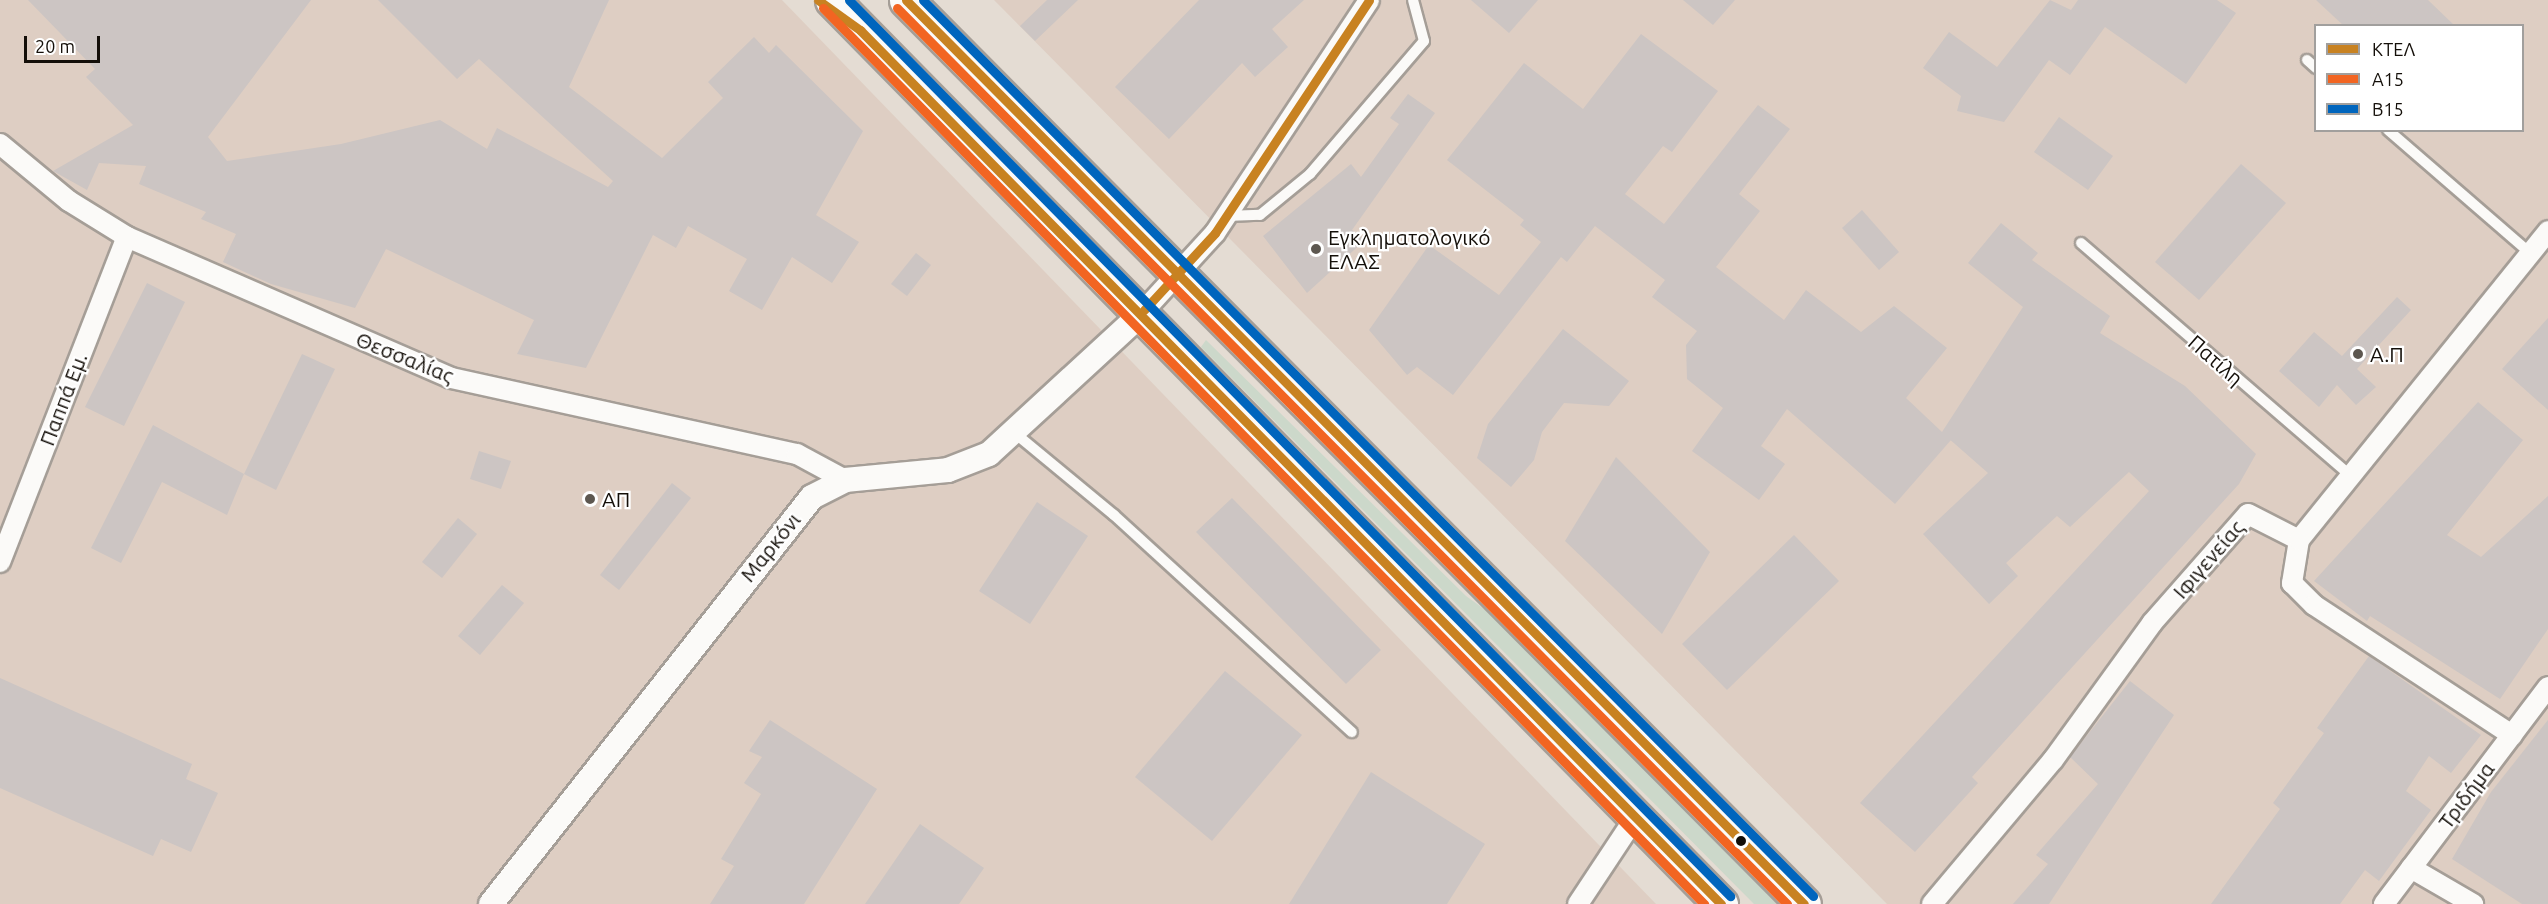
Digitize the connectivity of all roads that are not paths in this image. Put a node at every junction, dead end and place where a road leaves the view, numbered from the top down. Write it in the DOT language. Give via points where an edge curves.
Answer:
graph roads {
  1 [pos="818,0"];
  2 [pos="832,0"];
  3 [pos="906,0"];
  4 [pos="1369,0"];
  5 [pos="1413,0"];
  6 [pos="860,30"];
  7 [pos="2390,132"];
  8 [pos="5,156"];
  9 [pos="1226,216"];
  10 [pos="2548,231"];
  11 [pos="127,237"];
  12 [pos="2081,243"];
  13 [pos="2529,252"];
  14 [pos="1180,274"];
  15 [pos="1138,316"];
  16 [pos="1016,434"];
  17 [pos="2351,476"];
  18 [pos="845,480"];
  19 [pos="2299,540"];
  20 [pos="0,562"];
  21 [pos="2548,687"];
  22 [pos="1352,732"];
  23 [pos="2512,735"];
  24 [pos="1635,818"];
  25 [pos="2411,868"];
  26 [pos="491,904"];
  27 [pos="1578,904"];
  28 [pos="1721,904"];
  29 [pos="1804,904"];
  30 [pos="1932,904"];
  31 [pos="2384,904"];
  32 [pos="2473,904"];
  1 -- 6 [label="highway"];
  2 -- 6 [label="highway"];
  3 -- 14 [label="highway"];
  4 -- 9 [label="street"];
  5 -- 9 [label="lane" via="1424,41 1310,174 1260,215"];
  6 -- 15 [label="highway"];
  7 -- 13 [label="lane"];
  8 -- 11 [label="street, Θεσσαλίας"];
  9 -- 14 [label="street"];
  10 -- 13 [label="street"];
  11 -- 18 [label="street, Θεσσαλίας" via="451,378 787,451 815,460"];
  11 -- 20 [label="street, Παππά Εμ."];
  12 -- 17 [label="lane, Πατίλη"];
  13 -- 17 [label="street"];
  14 -- 15 [label="street"];
  14 -- 29 [label="highway"];
  15 -- 16 [label="street, Μαρκόνι"];
  15 -- 24 [label="highway"];
  16 -- 18 [label="street, Μαρκόνι" via="989,454 948,470"];
  16 -- 22 [label="lane" via="1114,515"];
  17 -- 19 [label="street"];
  18 -- 26 [label="street, Μαρκόνι" via="812,497 798,511"];
  19 -- 23 [label="street" via="2292,583 2314,605"];
  19 -- 30 [label="street, Ιφιγενείας" via="2248,514 2152,623 2053,760"];
  21 -- 23 [label="street, Τριδήμα"];
  23 -- 25 [label="street, Τριδήμα"];
  24 -- 27 [label="street"];
  24 -- 28 [label="highway"];
  25 -- 31 [label="street, Τριδήμα"];
  25 -- 32 [label="street"];
}
